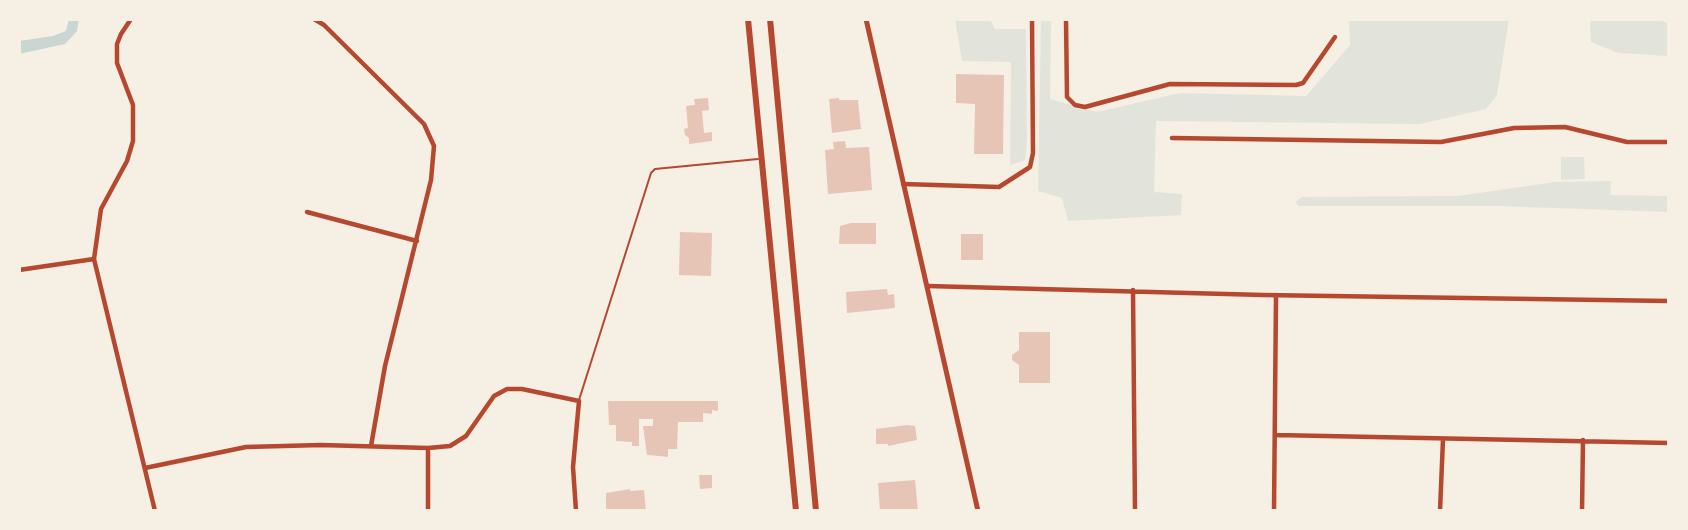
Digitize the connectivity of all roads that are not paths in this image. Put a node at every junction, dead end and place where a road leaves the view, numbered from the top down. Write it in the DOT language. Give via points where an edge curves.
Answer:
graph roads {
  1 [pos="131,19"];
  2 [pos="314,19"];
  3 [pos="748,19"];
  4 [pos="770,19"];
  5 [pos="866,19"];
  6 [pos="1032,19"];
  7 [pos="1066,19"];
  8 [pos="1335,37"];
  9 [pos="1172,138"];
  10 [pos="1669,142"];
  11 [pos="763,159"];
  12 [pos="903,184"];
  13 [pos="307,212"];
  14 [pos="417,240"];
  15 [pos="94,259"];
  16 [pos="19,270"];
  17 [pos="927,286"];
  18 [pos="1133,290"];
  19 [pos="1276,295"];
  20 [pos="1669,301"];
  21 [pos="579,401"];
  22 [pos="1276,435"];
  23 [pos="1443,439"];
  24 [pos="1583,440"];
  25 [pos="1669,443"];
  26 [pos="371,446"];
  27 [pos="428,448"];
  28 [pos="145,468"];
  29 [pos="155,511"];
  30 [pos="428,511"];
  31 [pos="576,511"];
  32 [pos="796,511"];
  33 [pos="816,511"];
  34 [pos="978,511"];
  35 [pos="1135,511"];
  36 [pos="1274,511"];
  37 [pos="1440,511"];
  38 [pos="1582,511"];
  1 -- 15 [label="street" via="117,44 117,63 133,105 133,141 100,209"];
  2 -- 14 [label="street" via="424,124 434,146"];
  3 -- 11 [label="main road"];
  4 -- 33 [label="main road"];
  5 -- 12 [label="street"];
  6 -- 12 [label="street" via="1030,167 999,187"];
  7 -- 8 [label="street" via="1067,97 1074,105 1085,107 1170,84 1296,85 1303,83"];
  9 -- 10 [label="street" via="1441,142 1514,128 1565,127 1627,142"];
  11 -- 21 [label="lane" via="651,173"];
  11 -- 32 [label="main road"];
  12 -- 17 [label="street"];
  13 -- 14 [label="street"];
  14 -- 26 [label="street" via="385,366"];
  15 -- 16 [label="street"];
  15 -- 28 [label="street"];
  17 -- 18 [label="street"];
  17 -- 34 [label="street"];
  18 -- 19 [label="street"];
  18 -- 35 [label="street"];
  19 -- 20 [label="street"];
  19 -- 22 [label="street"];
  21 -- 27 [label="street" via="507,389 489,402 466,436 450,446"];
  21 -- 31 [label="street" via="573,467"];
  22 -- 23 [label="street"];
  22 -- 36 [label="street"];
  23 -- 24 [label="street"];
  23 -- 37 [label="street"];
  24 -- 25 [label="street"];
  24 -- 38 [label="street"];
  26 -- 27 [label="street"];
  26 -- 28 [label="street" via="246,447"];
  27 -- 30 [label="street"];
  28 -- 29 [label="street"];
}
